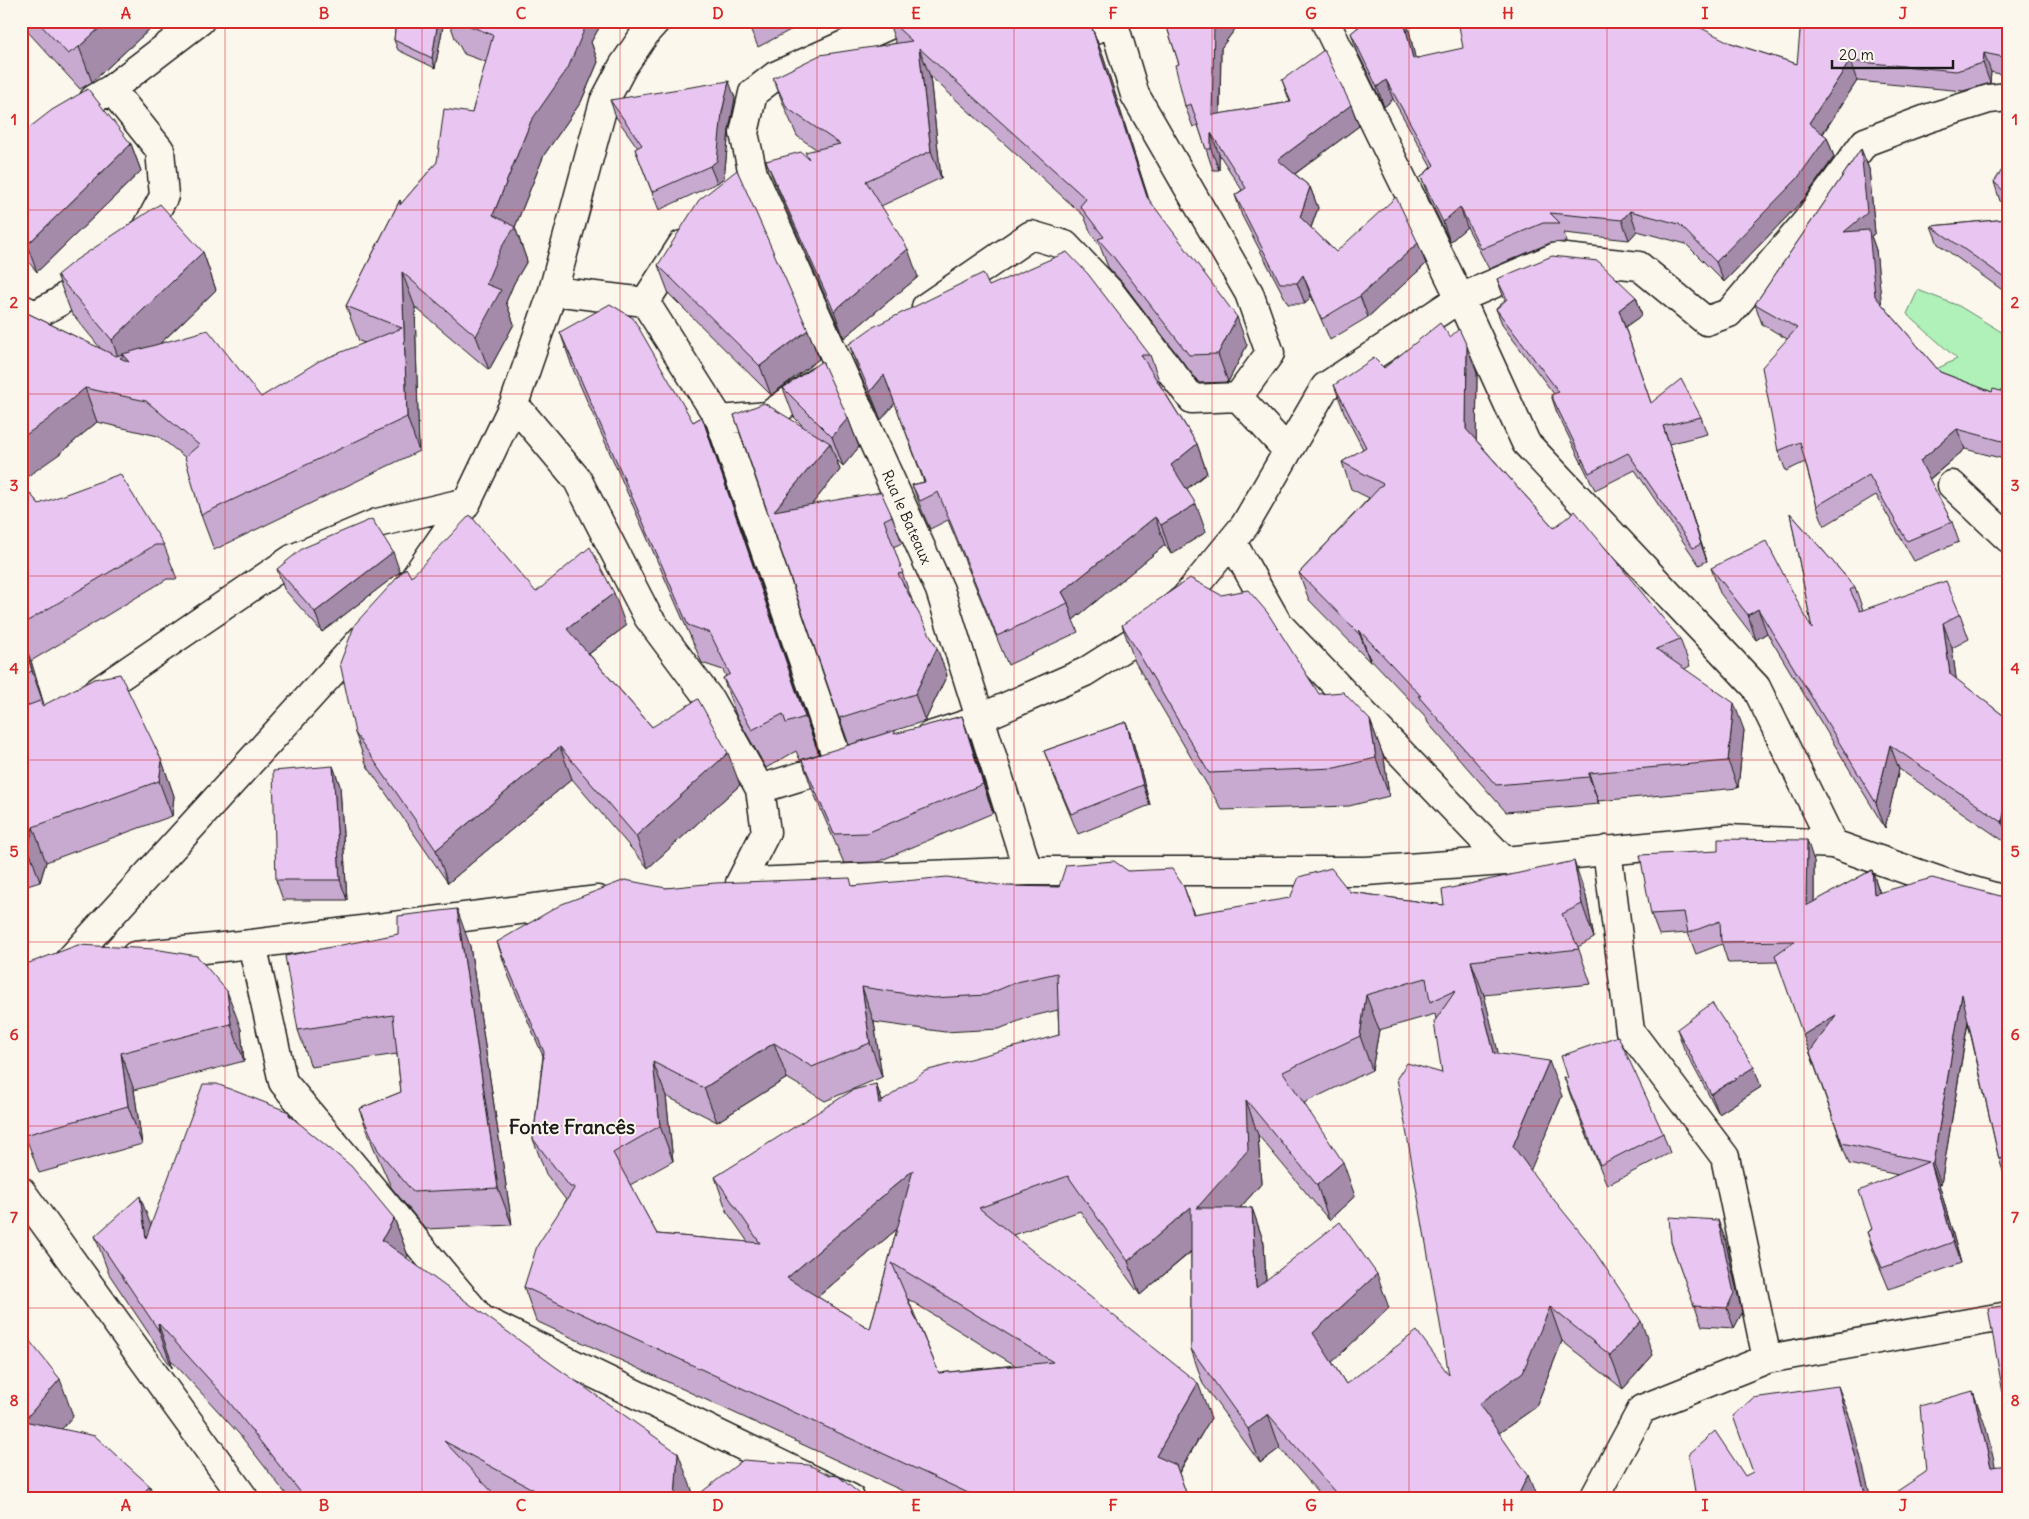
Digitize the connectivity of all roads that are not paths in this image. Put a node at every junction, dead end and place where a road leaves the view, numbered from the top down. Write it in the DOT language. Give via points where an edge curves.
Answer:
graph roads {
  1 [pos="200,21"];
  2 [pos="656,21"];
  3 [pos="898,21"];
  4 [pos="1058,21"];
  5 [pos="1108,21"];
  6 [pos="1113,21"];
  7 [pos="1325,21"];
  8 [pos="111,89"];
  9 [pos="2008,97"];
  10 [pos="69,114"];
  11 [pos="753,174"];
  12 [pos="732,191"];
  13 [pos="693,228"];
  14 [pos="552,291"];
  15 [pos="1460,298"];
  16 [pos="645,302"];
  17 [pos="28,311"];
  18 [pos="902,323"];
  19 [pos="21,339"];
  20 [pos="863,350"];
  21 [pos="839,366"];
  22 [pos="1238,397"];
  23 [pos="514,404"];
  24 [pos="720,420"];
  25 [pos="1288,451"];
  26 [pos="1952,485"];
  27 [pos="468,502"];
  28 [pos="2008,538"];
  29 [pos="1232,542"];
  30 [pos="67,712"];
  31 [pos="980,718"];
  32 [pos="903,744"];
  33 [pos="866,756"];
  34 [pos="839,764"];
  35 [pos="760,789"];
  36 [pos="1833,844"];
  37 [pos="1607,850"];
  38 [pos="1504,861"];
  39 [pos="1028,872"];
  40 [pos="740,883"];
  41 [pos="710,886"];
  42 [pos="622,897"];
  43 [pos="2008,901"];
  44 [pos="252,944"];
  45 [pos="67,963"];
  46 [pos="40,966"];
  47 [pos="21,1191"];
  48 [pos="2008,1316"];
  49 [pos="1766,1359"];
  50 [pos="244,1498"];
  51 [pos="850,1498"];
  52 [pos="1594,1498"];
  1 -- 8 [label="street"];
  2 -- 14 [label="street" via="623,66 604,102"];
  3 -- 11 [label="street, Rua le Bateaux" via="775,76 753,93 744,133"];
  4 -- 5 [label="street" via="1067,28 1094,30"];
  6 -- 22 [label="street" via="1135,95 1249,292 1270,353"];
  7 -- 15 [label="street"];
  8 -- 10 [label="street"];
  8 -- 17 [label="street" via="160,150 164,196 146,230 59,302"];
  9 -- 15 [label="street" via="1988,99 1865,142 1807,221 1729,312 1706,321 1639,266 1556,257"];
  11 -- 12 [label="street"];
  11 -- 21 [label="street, Rua le Bateaux"];
  13 -- 16 [label="street"];
  14 -- 16 [label="street"];
  14 -- 23 [label="street"];
  15 -- 25 [label="street" via="1325,388"];
  15 -- 36 [label="street" via="1526,443 1756,687"];
  16 -- 24 [label="street"];
  17 -- 19 [label="street"];
  18 -- 22 [label="street" via="1031,235 1065,245 1110,292 1192,400"];
  20 -- 21 [label="street"];
  21 -- 24 [label="street" via="768,416"];
  21 -- 31 [label="street, Rua le Bateaux" via="940,590"];
  22 -- 25 [label="street"];
  23 -- 27 [label="street"];
  23 -- 35 [label="street" via="577,479 648,616 710,700"];
  24 -- 34 [label="street"];
  25 -- 29 [label="street"];
  26 -- 28 [label="street"];
  27 -- 30 [label="street" via="377,523 292,559"];
  27 -- 45 [label="street" via="411,585"];
  29 -- 31 [label="street" via="1185,598 1134,641 1085,672"];
  29 -- 38 [label="street" via="1278,624"];
  31 -- 32 [label="street"];
  31 -- 39 [label="street, Rua le Bateaux"];
  33 -- 34 [label="street"];
  34 -- 35 [label="street"];
  35 -- 40 [label="street" via="766,832"];
  36 -- 37 [label="street" via="1728,839"];
  36 -- 43 [label="street"];
  37 -- 38 [label="street"];
  37 -- 49 [label="street" via="1630,1031 1725,1157"];
  38 -- 39 [label="street" via="1366,871"];
  39 -- 40 [label="street"];
  40 -- 41 [label="street"];
  42 -- 44 [label="street"];
  44 -- 45 [label="street"];
  44 -- 51 [label="street" via="283,1082 480,1319"];
  45 -- 46 [label="street"];
  47 -- 50 [label="street"];
  48 -- 49 [label="street"];
  49 -- 52 [label="street" via="1642,1410"];
}
